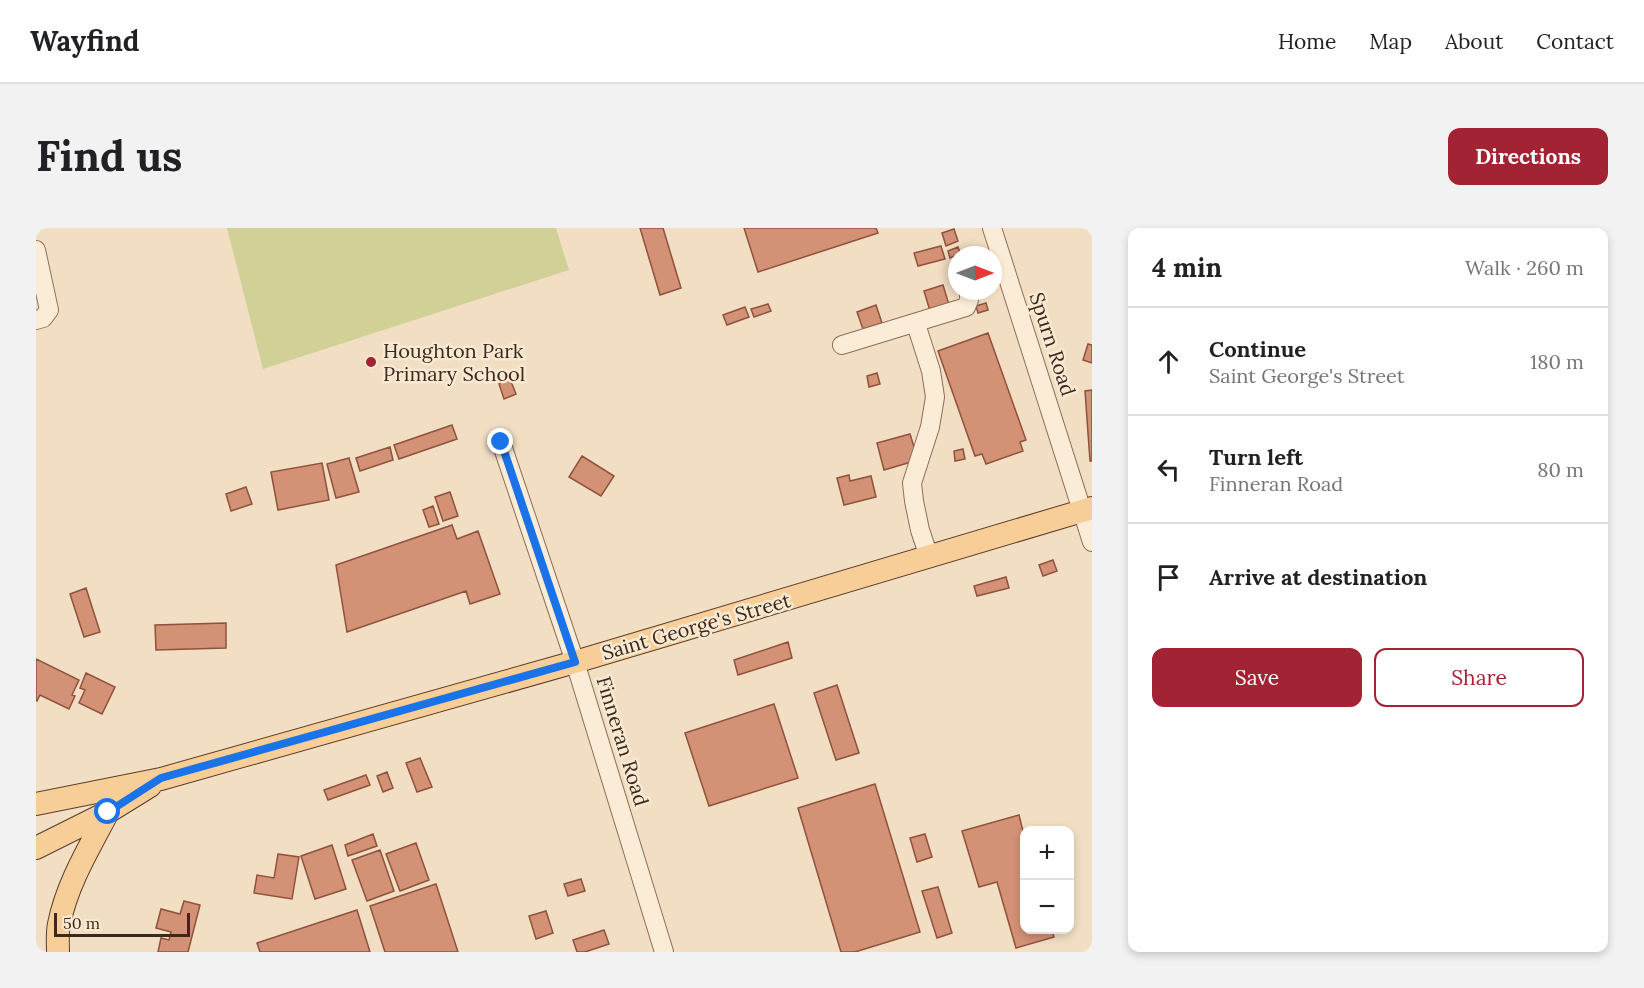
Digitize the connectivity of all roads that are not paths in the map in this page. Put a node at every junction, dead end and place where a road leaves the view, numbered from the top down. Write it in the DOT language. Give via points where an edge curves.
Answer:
graph roads {
  1 [pos="992,228"];
  2 [pos="995,246"];
  3 [pos="36,250"];
  4 [pos="1002,282"];
  5 [pos="969,300"];
  6 [pos="36,320"];
  7 [pos="916,324"];
  8 [pos="842,345"];
  9 [pos="501,442"];
  10 [pos="1087,510"];
  11 [pos="1092,542"];
  12 [pos="929,557"];
  13 [pos="575,662"];
  14 [pos="161,778"];
  15 [pos="36,804"];
  16 [pos="108,812"];
  17 [pos="36,848"];
  18 [pos="58,952"];
  19 [pos="664,952"];
  1 -- 2 [label="street, Spurn Road"];
  3 -- 6 [label="street" via="49,310"];
  4 -- 10 [label="street, Spurn Road"];
  5 -- 7 [label="street" via="966,307"];
  7 -- 8 [label="street"];
  7 -- 12 [label="street" via="935,397 912,483"];
  9 -- 13 [label="street, Finneran Road"];
  10 -- 11 [label="street, Spurn Road"];
  10 -- 12 [label="main road, Saint George's Street"];
  12 -- 13 [label="main road, Saint George's Street"];
  13 -- 14 [label="main road, Saint George's Street"];
  13 -- 19 [label="street, Finneran Road"];
  14 -- 15 [label="main road, Saint George's Street"];
  14 -- 16 [label="main road, Saint George's Street"];
  16 -- 17 [label="main road, Saint George's Street"];
  16 -- 18 [label="main road" via="68,893 59,925"];
}
